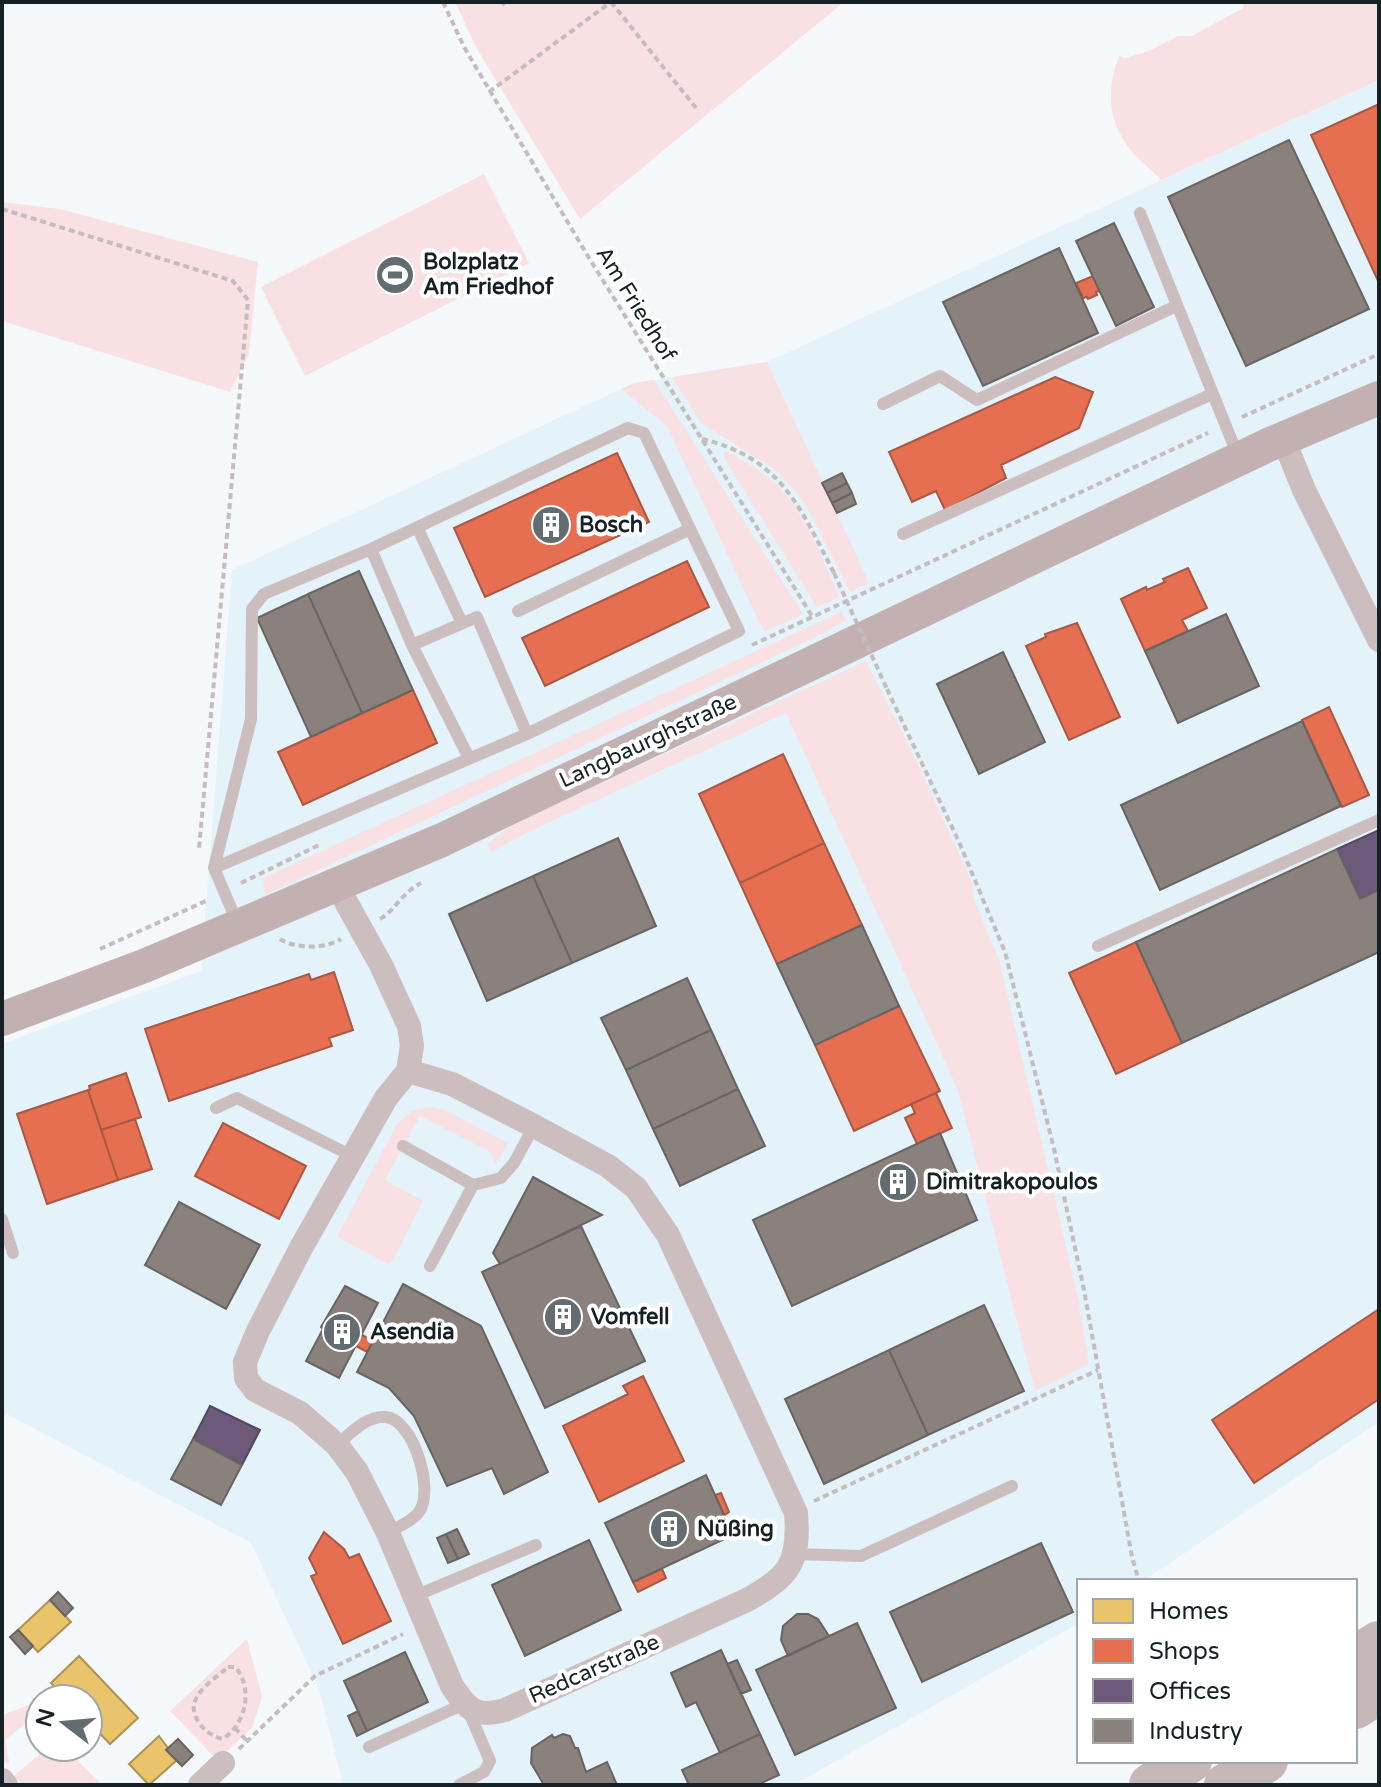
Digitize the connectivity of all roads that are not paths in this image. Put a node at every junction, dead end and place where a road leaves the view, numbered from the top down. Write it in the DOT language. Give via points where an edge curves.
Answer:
graph roads {
  1 [pos="1140,213"];
  2 [pos="1176,306"];
  3 [pos="1212,394"];
  4 [pos="1379,398"];
  5 [pos="883,404"];
  6 [pos="1283,438"];
  7 [pos="1239,459"];
  8 [pos="417,527"];
  9 [pos="690,529"];
  10 [pos="903,534"];
  11 [pos="371,549"];
  12 [pos="518,611"];
  13 [pos="462,623"];
  14 [pos="1379,640"];
  15 [pos="412,645"];
  16 [pos="527,734"];
  17 [pos="469,758"];
  18 [pos="1379,820"];
  19 [pos="214,868"];
  20 [pos="336,884"];
  21 [pos="239,925"];
  22 [pos="1098,946"];
  23 [pos="2,1019"];
  24 [pos="408,1071"];
  25 [pos="216,1108"];
  26 [pos="534,1126"];
  27 [pos="403,1146"];
  28 [pos="352,1156"];
  29 [pos="473,1185"];
  30 [pos="2,1219"];
  31 [pos="13,1253"];
  32 [pos="430,1266"];
  33 [pos="337,1445"];
  34 [pos="1012,1486"];
  35 [pos="388,1533"];
  36 [pos="536,1545"];
  37 [pos="794,1554"];
  38 [pos="415,1596"];
  39 [pos="1379,1643"];
  40 [pos="1357,1657"];
  41 [pos="1379,1692"];
  42 [pos="465,1706"];
  43 [pos="1357,1706"];
  44 [pos="369,1747"];
  45 [pos="223,1763"];
  46 [pos="1187,1763"];
  47 [pos="1263,1763"];
  48 [pos="2,1780"];
  49 [pos="6,1785"];
  50 [pos="200,1785"];
  51 [pos="459,1785"];
  52 [pos="1151,1785"];
  53 [pos="1226,1785"];
  1 -- 2 [label="lane"];
  2 -- 3 [label="lane"];
  2 -- 5 [label="lane" via="977,400 940,376"];
  3 -- 7 [label="lane"];
  3 -- 10 [label="lane"];
  4 -- 6 [label="main road, Langbaurghstraße"];
  6 -- 7 [label="main road, Langbaurghstraße"];
  6 -- 14 [label="street"];
  7 -- 20 [label="main road, Langbaurghstraße" via="442,840"];
  8 -- 9 [label="lane" via="628,428 644,433"];
  8 -- 11 [label="lane"];
  8 -- 13 [label="lane"];
  9 -- 12 [label="lane"];
  9 -- 16 [label="lane" via="739,631"];
  11 -- 15 [label="lane"];
  11 -- 19 [label="lane" via="264,594 252,609 251,719"];
  13 -- 15 [label="lane"];
  13 -- 16 [label="lane" via="477,617"];
  15 -- 17 [label="lane"];
  16 -- 17 [label="lane"];
  17 -- 19 [label="lane"];
  18 -- 22 [label="lane"];
  19 -- 21 [label="lane"];
  20 -- 21 [label="main road, Langbaurghstraße"];
  20 -- 24 [label="street" via="409,1026"];
  21 -- 23 [label="main road, Langbaurghstraße"];
  24 -- 26 [label="street" via="452,1084"];
  24 -- 28 [label="street"];
  25 -- 28 [label="lane" via="237,1098"];
  26 -- 29 [label="lane" via="501,1178"];
  26 -- 37 [label="street" via="608,1166 651,1206 796,1513"];
  27 -- 29 [label="lane"];
  28 -- 33 [label="street" via="245,1362 246,1378 255,1390 300,1413"];
  29 -- 32 [label="lane"];
  30 -- 31 [label="lane"];
  33 -- 35 [label="street"];
  33 -- 35 [label="lane" via="375,1418 398,1421 406,1431 426,1477 424,1500 418,1514"];
  34 -- 37 [label="lane" via="861,1556"];
  35 -- 38 [label="street"];
  36 -- 38 [label="lane"];
  37 -- 42 [label="street, Redcarstraße" via="779,1581 747,1600 505,1710 484,1714"];
  38 -- 42 [label="street"];
  39 -- 40 [label="highway"];
  41 -- 43 [label="highway"];
  42 -- 44 [label="lane"];
  42 -- 51 [label="lane" via="490,1761 484,1772"];
  45 -- 50 [label="street"];
  46 -- 52 [label="highway"];
  47 -- 53 [label="highway"];
  48 -- 49 [label="street"];
}
